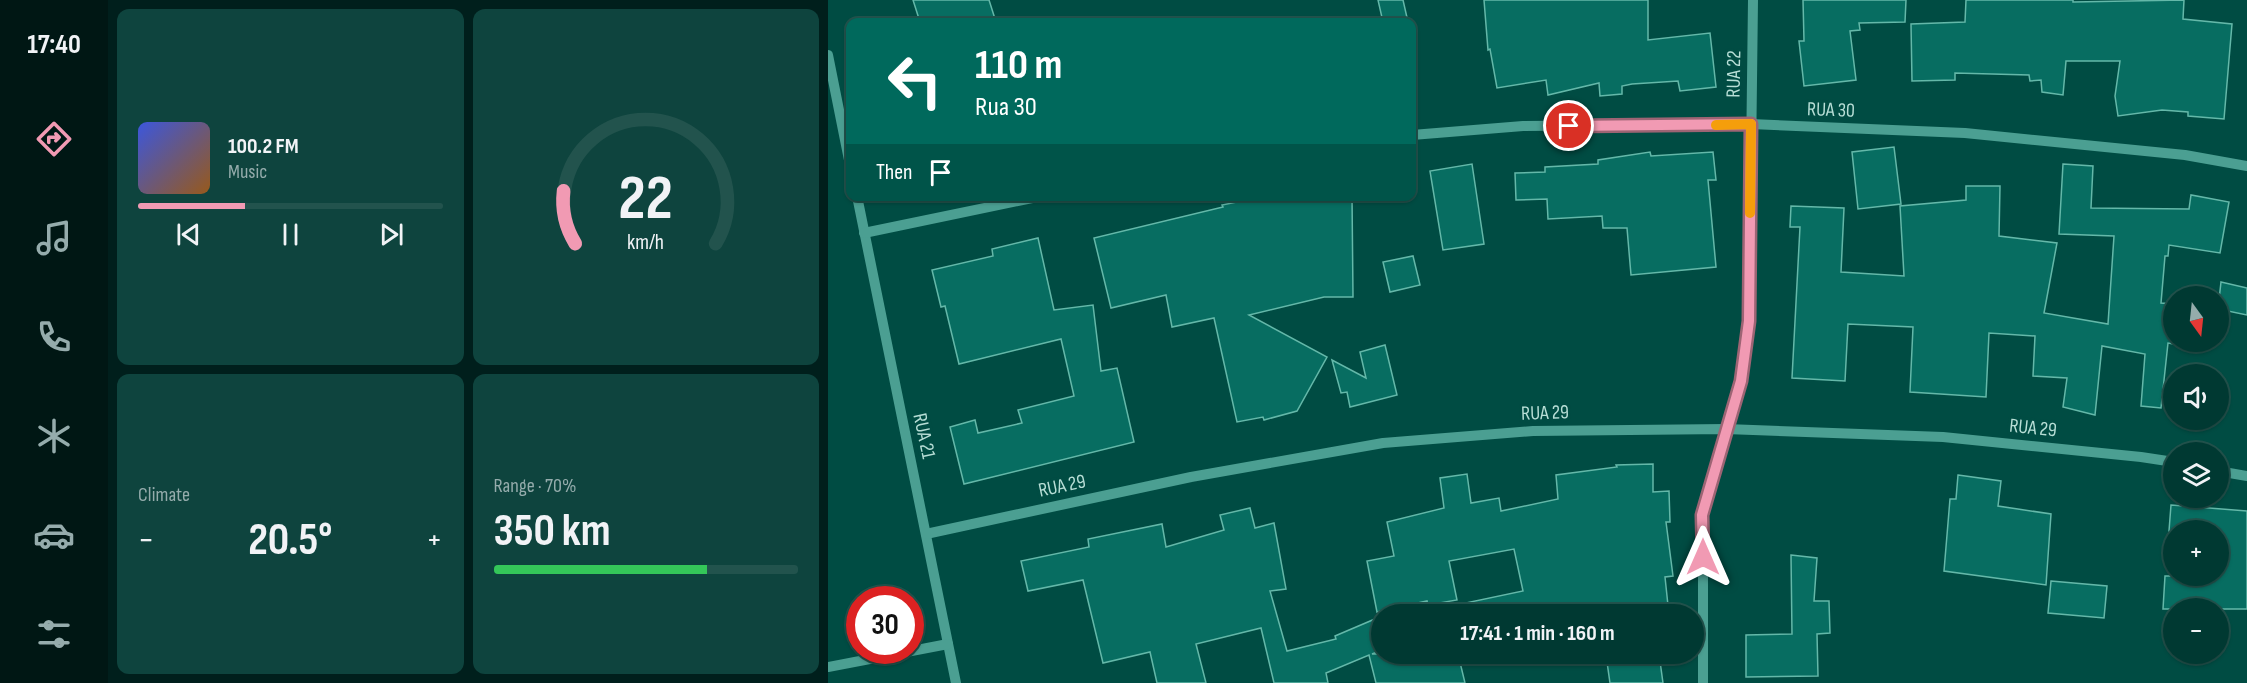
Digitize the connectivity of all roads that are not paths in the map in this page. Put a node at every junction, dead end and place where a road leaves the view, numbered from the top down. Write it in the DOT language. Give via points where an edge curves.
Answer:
graph roads {
  1 [pos="1753,0"];
  2 [pos="828,55"];
  3 [pos="1751,124"];
  4 [pos="1416,135"];
  5 [pos="846,145"];
  6 [pos="2247,166"];
  7 [pos="858,201"];
  8 [pos="1018,201"];
  9 [pos="864,233"];
  10 [pos="1726,429"];
  11 [pos="2163,460"];
  12 [pos="2229,473"];
  13 [pos="2247,476"];
  14 [pos="926,534"];
  15 [pos="948,644"];
  16 [pos="828,667"];
  17 [pos="956,683"];
  18 [pos="1703,683"];
  1 -- 3 [label="street, RUA 22"];
  2 -- 5 [label="street"];
  3 -- 4 [label="street, RUA 30" via="1523,126"];
  3 -- 6 [label="street, RUA 30" via="1965,133 2185,155"];
  3 -- 10 [label="street, RUA 22" via="1749,321 1741,381"];
  7 -- 9 [label="street, RUA 21"];
  8 -- 9 [label="street"];
  9 -- 14 [label="street, RUA 21"];
  10 -- 11 [label="street, RUA 29" via="1942,436"];
  10 -- 14 [label="street, RUA 29" via="1533,431 1383,443 1191,477"];
  10 -- 18 [label="street, RUA 22" via="1702,515"];
  12 -- 13 [label="street"];
  14 -- 15 [label="street, RUA 21"];
  15 -- 16 [label="street"];
  15 -- 17 [label="street, RUA 21"];
}
